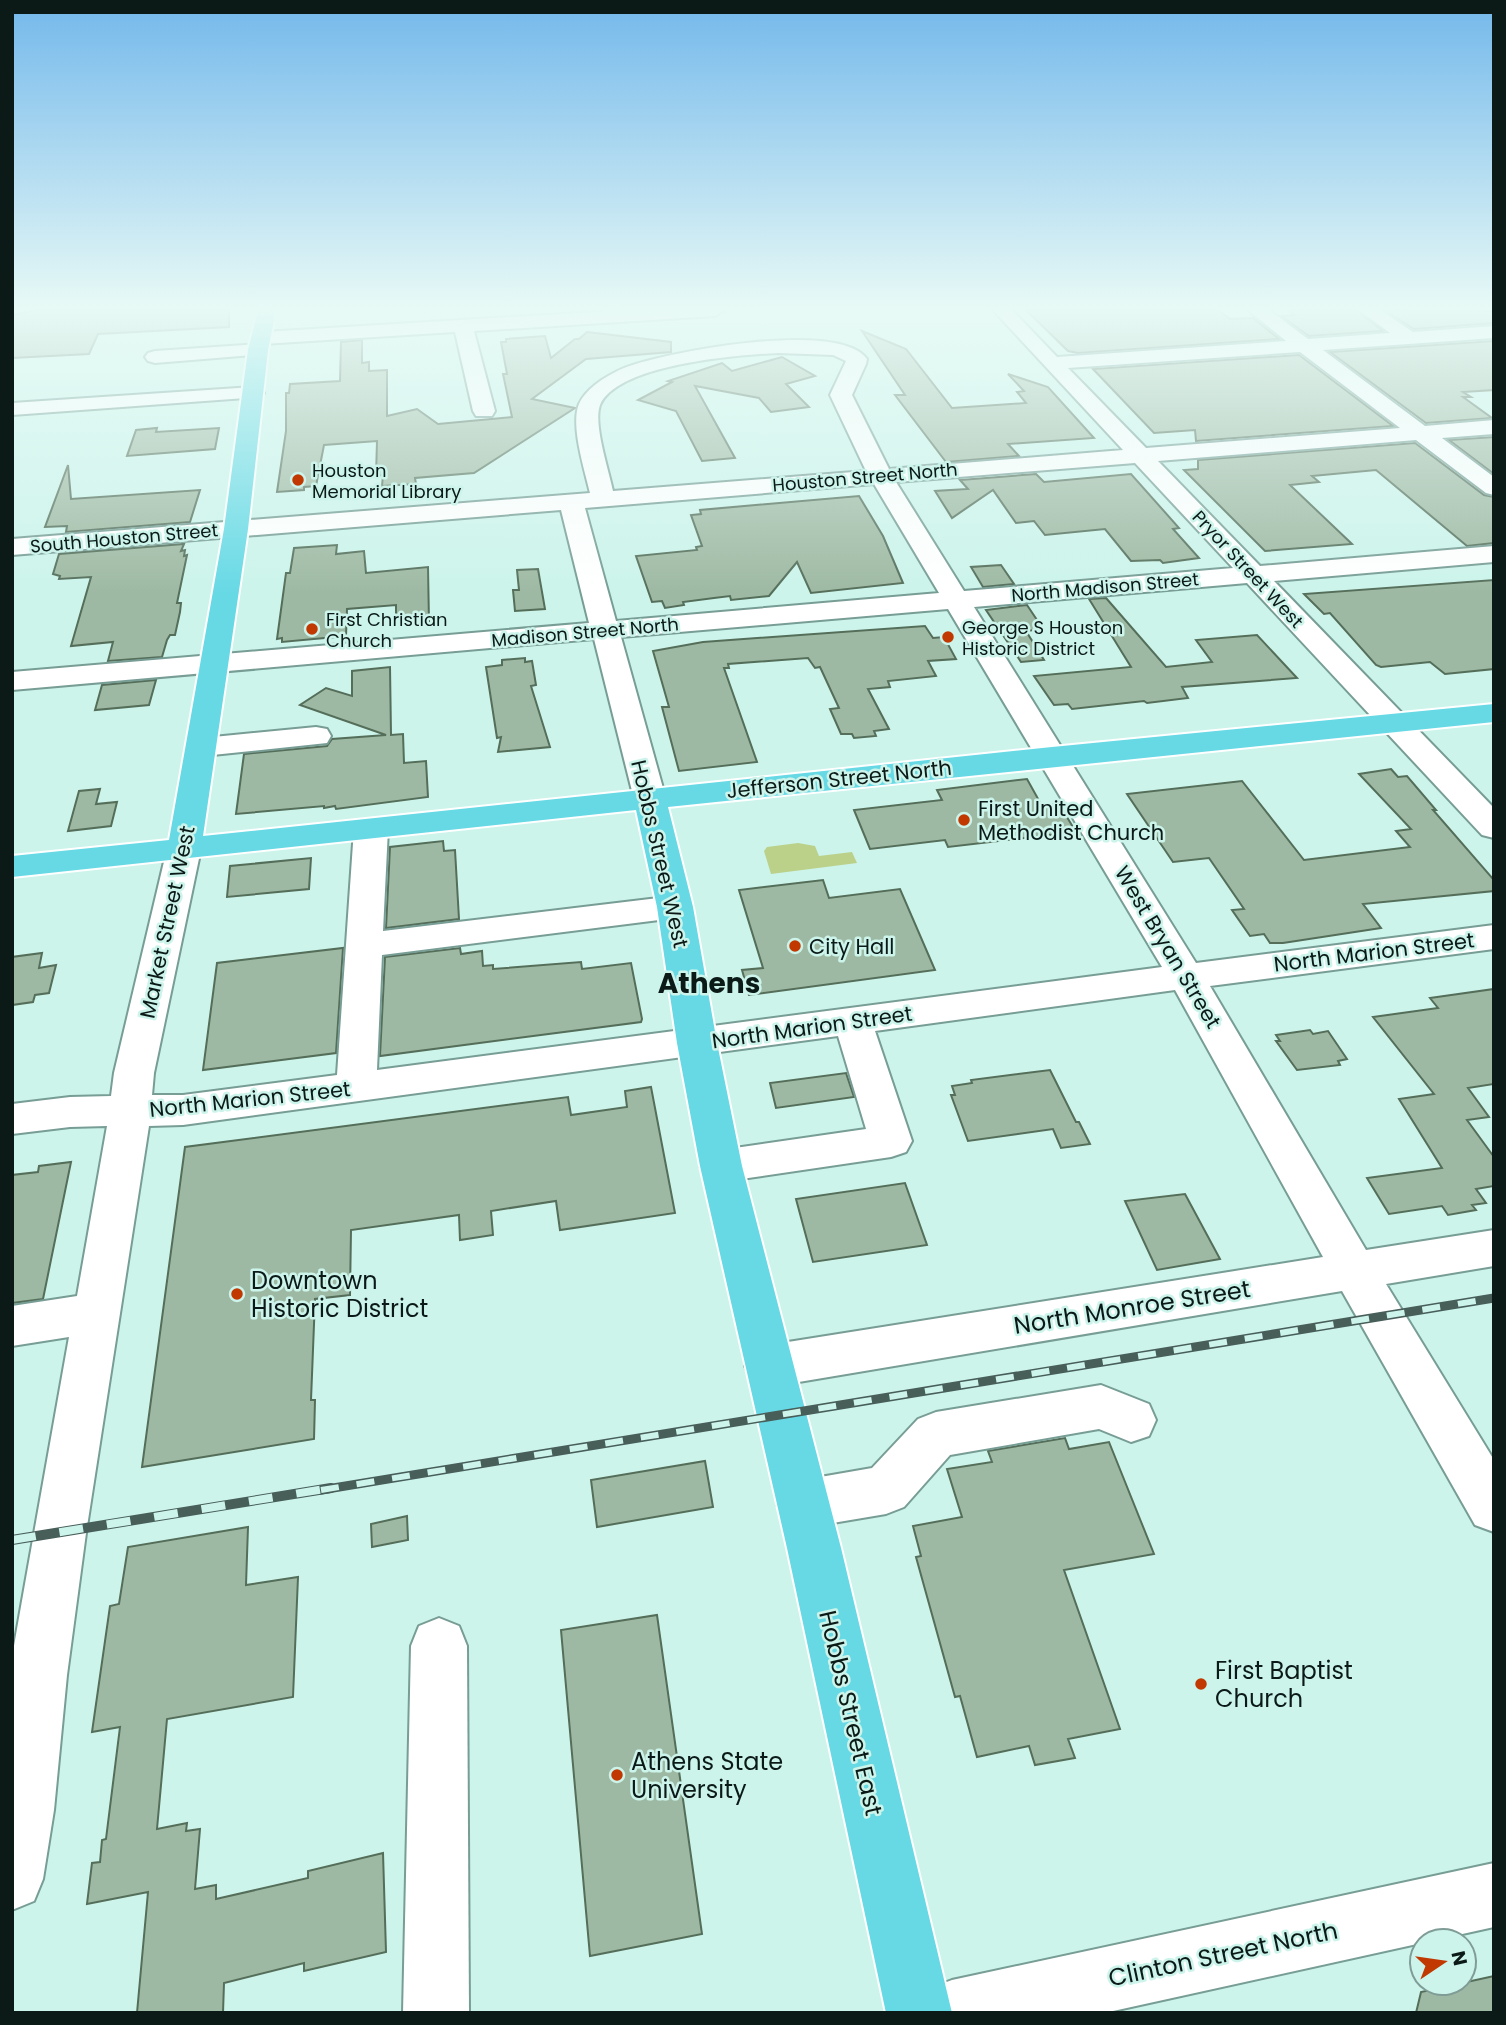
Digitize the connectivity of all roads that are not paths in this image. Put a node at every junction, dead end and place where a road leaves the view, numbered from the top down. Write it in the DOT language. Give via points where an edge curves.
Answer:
graph roads {
  1 [pos="80,404"];
  2 [pos="252,404"];
  3 [pos="482,404"];
  4 [pos="590,404"];
  5 [pos="846,404"];
  6 [pos="1092,404"];
  7 [pos="1382,404"];
  8 [pos="12,409"];
  9 [pos="484,411"];
  10 [pos="1494,427"];
  11 [pos="1420,433"];
  12 [pos="1140,455"];
  13 [pos="880,475"];
  14 [pos="1494,488"];
  15 [pos="603,499"];
  16 [pos="571,502"];
  17 [pos="236,529"];
  18 [pos="12,547"];
  19 [pos="1494,554"];
  20 [pos="1252,574"];
  21 [pos="957,601"];
  22 [pos="604,629"];
  23 [pos="213,666"];
  24 [pos="12,681"];
  25 [pos="1494,713"];
  26 [pos="1394,724"];
  27 [pos="316,736"];
  28 [pos="203,747"];
  29 [pos="1052,756"];
  30 [pos="650,799"];
  31 [pos="1494,828"];
  32 [pos="371,829"];
  33 [pos="184,849"];
  34 [pos="12,867"];
  35 [pos="675,907"];
  36 [pos="1494,937"];
  37 [pos="365,945"];
  38 [pos="1186,976"];
  39 [pos="853,1023"];
  40 [pos="697,1043"];
  41 [pos="356,1087"];
  42 [pos="130,1111"];
  43 [pos="12,1119"];
  44 [pos="721,1166"];
  45 [pos="1494,1248"];
  46 [pos="1354,1271"];
  47 [pos="96,1313"];
  48 [pos="12,1326"];
  49 [pos="776,1390"];
  50 [pos="1131,1420"];
  51 [pos="803,1504"];
  52 [pos="1494,1508"];
  53 [pos="439,1646"];
  54 [pos="12,1880"];
  55 [pos="1494,1895"];
  56 [pos="436,2013"];
  57 [pos="919,2013"];
  58 [pos="952,2013"];
  1 -- 8 [label="street"];
  2 -- 17 [label="main road, Market Street West"];
  3 -- 9 [label="street"];
  4 -- 15 [label="street, West Bryan Street" via="588,416"];
  5 -- 13 [label="street, West Bryan Street"];
  6 -- 12 [label="street, Pryor Street West"];
  7 -- 11 [label="street"];
  10 -- 11 [label="street, Houston Street North"];
  11 -- 12 [label="street, Houston Street North"];
  11 -- 14 [label="street"];
  12 -- 13 [label="street, Houston Street North"];
  12 -- 20 [label="street, Pryor Street West"];
  13 -- 15 [label="street, Houston Street North"];
  13 -- 21 [label="street, West Bryan Street"];
  15 -- 16 [label="street, Houston Street North"];
  16 -- 17 [label="street, Houston Street North"];
  16 -- 22 [label="street, Hobbs Street West"];
  17 -- 18 [label="street, South Houston Street"];
  17 -- 23 [label="main road, Market Street West"];
  19 -- 20 [label="street"];
  20 -- 21 [label="street, North Madison Street"];
  20 -- 26 [label="street, Pryor Street West"];
  21 -- 22 [label="street, Madison Street North"];
  21 -- 29 [label="street, West Bryan Street"];
  22 -- 23 [label="street, Madison Street North"];
  22 -- 30 [label="street, Hobbs Street West"];
  23 -- 24 [label="street, Madison Street North"];
  23 -- 28 [label="main road, Market Street West"];
  25 -- 26 [label="main road, Jefferson Street North"];
  26 -- 29 [label="main road, Jefferson Street North"];
  26 -- 31 [label="street, Pryor Street West"];
  27 -- 28 [label="street"];
  28 -- 33 [label="main road, Market Street West"];
  29 -- 30 [label="main road, Jefferson Street North"];
  29 -- 38 [label="street, West Bryan Street"];
  30 -- 32 [label="main road, Jefferson Street North"];
  30 -- 35 [label="main road, Hobbs Street West"];
  32 -- 33 [label="main road, Jefferson Street North"];
  32 -- 37 [label="street"];
  33 -- 34 [label="main road, Jefferson Street North"];
  33 -- 42 [label="street, Market Street West" via="134,1073"];
  35 -- 37 [label="street"];
  35 -- 40 [label="main road, Hobbs Street West"];
  36 -- 38 [label="street, North Marion Street"];
  37 -- 41 [label="street"];
  38 -- 39 [label="street, North Marion Street"];
  38 -- 46 [label="street, West Bryan Street"];
  39 -- 40 [label="street, North Marion Street"];
  39 -- 44 [label="street" via="891,1141"];
  40 -- 41 [label="street, North Marion Street"];
  40 -- 44 [label="main road, Hobbs Street West"];
  41 -- 42 [label="street, North Marion Street" via="183,1110"];
  42 -- 43 [label="street, North Marion Street"];
  42 -- 47 [label="street, Market Street West"];
  44 -- 49 [label="main road, Hobbs Street West"];
  45 -- 46 [label="street, North Monroe Street"];
  46 -- 49 [label="street, North Monroe Street"];
  46 -- 52 [label="street, West Bryan Street"];
  47 -- 48 [label="street"];
  47 -- 54 [label="street, Market Street West" via="59,1533"];
  49 -- 51 [label="main road, Hobbs Street East"];
  50 -- 51 [label="street" via="1101,1407 936,1435 886,1490"];
  51 -- 57 [label="main road, Hobbs Street East"];
  53 -- 56 [label="street"];
  55 -- 58 [label="street, Clinton Street North"];
}
